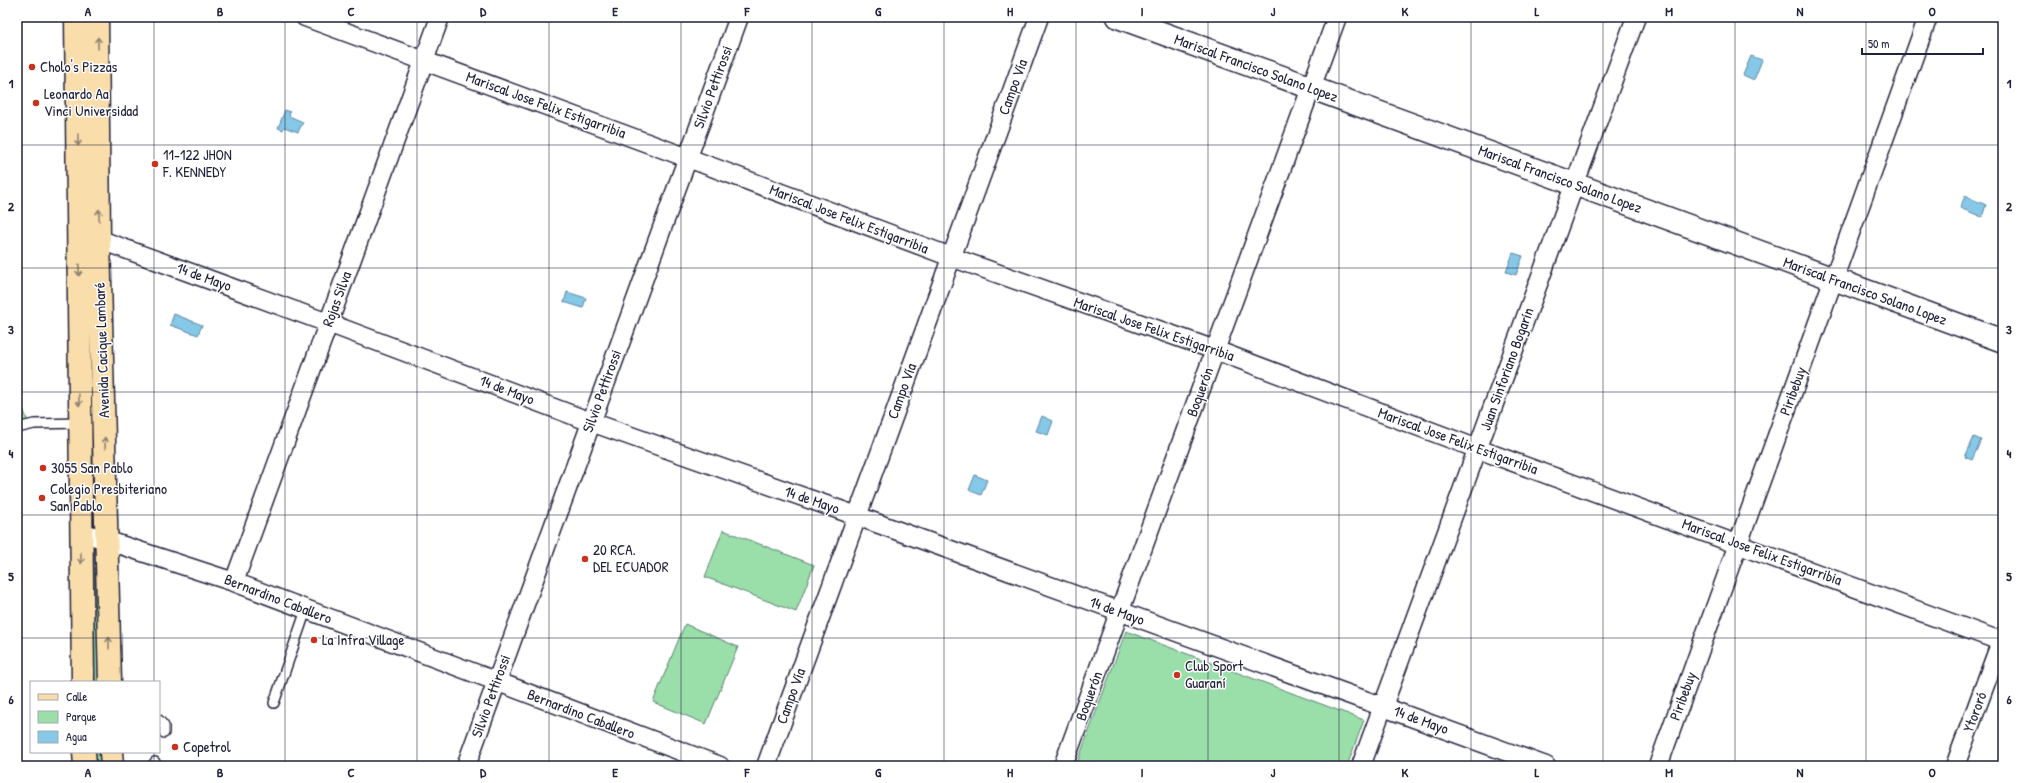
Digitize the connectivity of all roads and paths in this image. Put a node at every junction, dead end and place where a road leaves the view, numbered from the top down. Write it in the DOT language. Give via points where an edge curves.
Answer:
graph roads {
  1 [pos="76,17"];
  2 [pos="97,17"];
  3 [pos="305,17"];
  4 [pos="440,17"];
  5 [pos="739,17"];
  6 [pos="1039,17"];
  7 [pos="1118,17"];
  8 [pos="1337,17"];
  9 [pos="1636,17"];
  10 [pos="1928,17"];
  11 [pos="424,60"];
  12 [pos="1311,88"];
  13 [pos="688,158"];
  14 [pos="1575,184"];
  15 [pos="79,232"];
  16 [pos="99,238"];
  17 [pos="951,258"];
  18 [pos="1834,279"];
  19 [pos="328,323"];
  20 [pos="2003,341"];
  21 [pos="1215,350"];
  22 [pos="591,422"];
  23 [pos="80,423"];
  24 [pos="17,428"];
  25 [pos="1478,449"];
  26 [pos="857,516"];
  27 [pos="81,532"];
  28 [pos="107,539"];
  29 [pos="1738,543"];
  30 [pos="234,582"];
  31 [pos="306,610"];
  32 [pos="1120,612"];
  33 [pos="2002,639"];
  34 [pos="83,681"];
  35 [pos="110,681"];
  36 [pos="496,682"];
  37 [pos="274,703"];
  38 [pos="1383,706"];
  39 [pos="160,721"];
  40 [pos="164,732"];
  41 [pos="84,753"];
  42 [pos="112,753"];
  43 [pos="85,766"];
  44 [pos="112,766"];
  45 [pos="466,766"];
  46 [pos="720,766"];
  47 [pos="766,766"];
  48 [pos="1063,766"];
  49 [pos="1361,766"];
  50 [pos="1546,766"];
  51 [pos="1658,766"];
  52 [pos="1955,766"];
  1 -- 15 [label="main road, Avenida Cacique Lambaré, one-way"];
  16 -- 2 [label="main road, Avenida Cacique Lambaré, one-way"];
  3 -- 11 [label="street, Mariscal Jose Felix Estigarribia"];
  4 -- 11 [label="street, Rojas Silva"];
  5 -- 13 [label="street, Silvio Pettirossi"];
  6 -- 17 [label="street, Campo Vía"];
  7 -- 12 [label="street, Mariscal Francisco Solano Lopez"];
  8 -- 12 [label="street, Boquerón"];
  9 -- 14 [label="street, Juan Sinforiano Bogarín"];
  10 -- 18 [label="street, Piribebuy"];
  11 -- 13 [label="street, Mariscal Jose Felix Estigarribia"];
  11 -- 19 [label="street, Rojas Silva"];
  12 -- 14 [label="street, Mariscal Francisco Solano Lopez"];
  12 -- 21 [label="street, Boquerón"];
  13 -- 17 [label="street, Mariscal Jose Felix Estigarribia"];
  13 -- 22 [label="street, Silvio Pettirossi"];
  14 -- 18 [label="street, Mariscal Francisco Solano Lopez"];
  14 -- 25 [label="street, Juan Sinforiano Bogarín"];
  15 -- 16 [label="street, 14 de Mayo"];
  15 -- 23 [label="main road, Avenida Cacique Lambaré, one-way"];
  16 -- 19 [label="street, 14 de Mayo"];
  28 -- 16 [label="main road, Avenida Cacique Lambaré, one-way"];
  17 -- 21 [label="street, Mariscal Jose Felix Estigarribia"];
  17 -- 26 [label="street, Campo Vía"];
  18 -- 20 [label="street, Mariscal Francisco Solano Lopez"];
  18 -- 29 [label="street, Piribebuy"];
  19 -- 22 [label="street, 14 de Mayo"];
  19 -- 30 [label="street, Rojas Silva"];
  21 -- 25 [label="street, Mariscal Jose Felix Estigarribia"];
  21 -- 32 [label="street, Boquerón"];
  22 -- 26 [label="street, 14 de Mayo"];
  22 -- 36 [label="street, Silvio Pettirossi"];
  23 -- 24 [label="lane" via="34,424"];
  23 -- 27 [label="main road, Avenida Cacique Lambaré"];
  25 -- 29 [label="street, Mariscal Jose Felix Estigarribia"];
  25 -- 38 [label="street, Juan Sinforiano Bogarín"];
  26 -- 32 [label="street, 14 de Mayo"];
  26 -- 47 [label="street, Campo Vía"];
  27 -- 28 [label="street, Bernardino Caballero"];
  27 -- 34 [label="main road, Avenida Cacique Lambaré, one-way"];
  28 -- 30 [label="street, Bernardino Caballero"];
  35 -- 28 [label="main road, Avenida Cacique Lambaré, one-way"];
  29 -- 33 [label="street, Mariscal Jose Felix Estigarribia"];
  29 -- 51 [label="street, Piribebuy"];
  30 -- 31 [label="street, Bernardino Caballero"];
  31 -- 36 [label="street, Bernardino Caballero"];
  31 -- 37 [label="lane"];
  32 -- 38 [label="street, 14 de Mayo"];
  32 -- 48 [label="street, Boquerón"];
  33 -- 52 [label="street, Ytororó"];
  36 -- 45 [label="street, Silvio Pettirossi"];
  36 -- 46 [label="street, Bernardino Caballero"];
  38 -- 49 [label="street, Juan Sinforiano Bogarín"];
  38 -- 50 [label="street, 14 de Mayo"];
  39 -- 40 [label="lane" via="164,726"];
  41 -- 43 [label="main road"];
  42 -- 44 [label="main road"];
}
